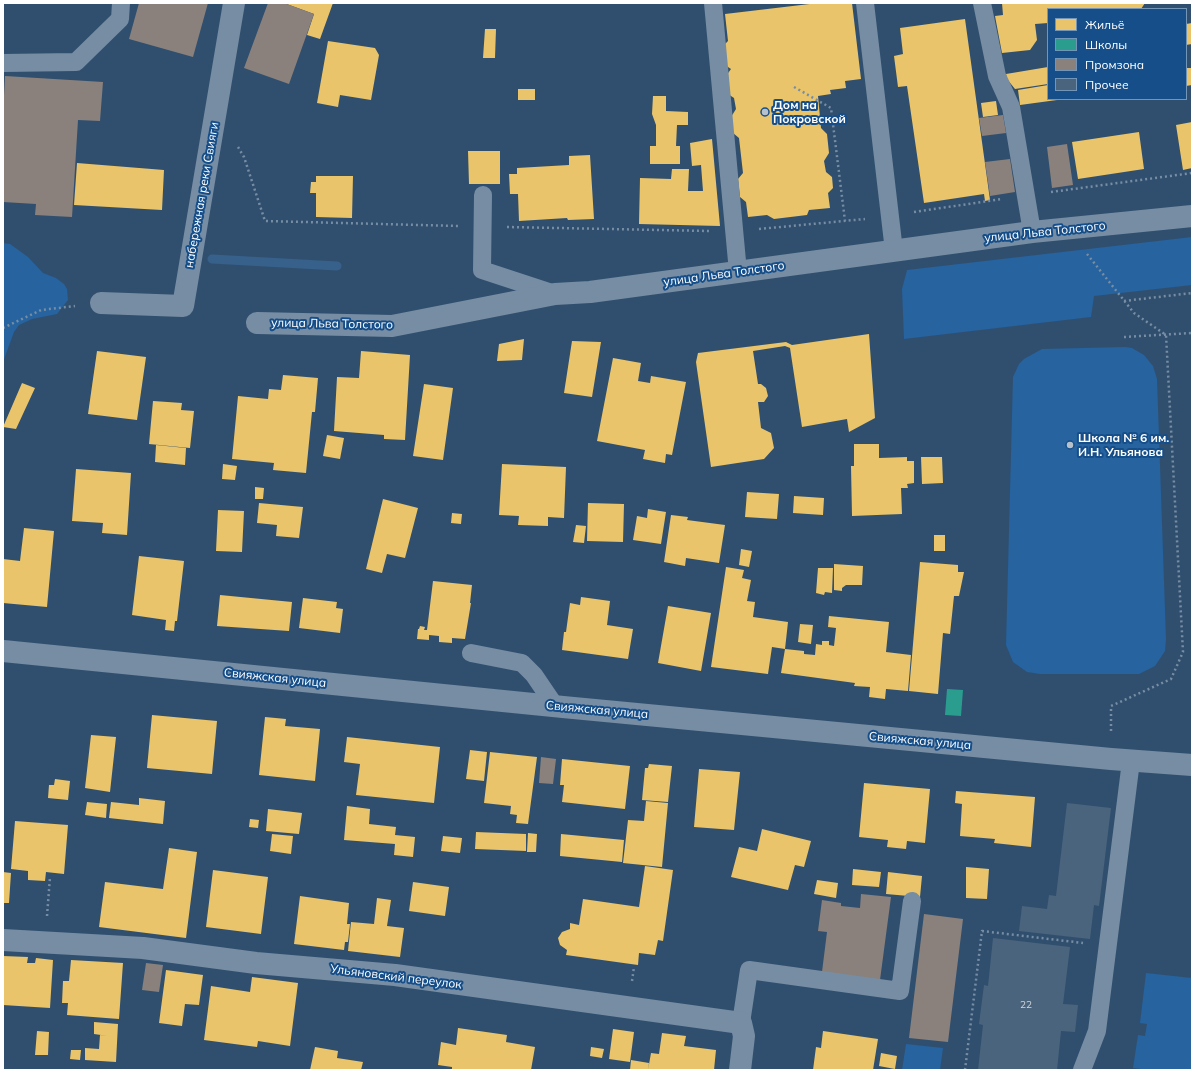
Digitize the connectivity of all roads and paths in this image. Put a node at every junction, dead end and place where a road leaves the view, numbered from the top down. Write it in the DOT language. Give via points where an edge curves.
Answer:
graph roads {
  1 [pos="121,3"];
  2 [pos="234,3"];
  3 [pos="712,3"];
  4 [pos="865,3"];
  5 [pos="982,3"];
  6 [pos="3,63"];
  7 [pos="794,87"];
  8 [pos="216,110"];
  9 [pos="1192,173"];
  10 [pos="482,195"];
  11 [pos="1025,196"];
  12 [pos="889,216"];
  13 [pos="1192,216"];
  14 [pos="845,221"];
  15 [pos="460,226"];
  16 [pos="482,227"];
  17 [pos="1066,229"];
  18 [pos="734,231"];
  19 [pos="1032,232"];
  20 [pos="894,251"];
  21 [pos="738,272"];
  22 [pos="1192,293"];
  23 [pos="555,294"];
  24 [pos="1124,301"];
  25 [pos="101,303"];
  26 [pos="257,323"];
  27 [pos="3,328"];
  28 [pos="1192,333"];
  29 [pos="1124,336"];
  30 [pos="1166,336"];
  31 [pos="3,651"];
  32 [pos="471,653"];
  33 [pos="554,706"];
  34 [pos="1111,706"];
  35 [pos="1131,761"];
  36 [pos="1192,765"];
  37 [pos="50,877"];
  38 [pos="912,902"];
  39 [pos="3,940"];
  40 [pos="45,942"];
  41 [pos="1109,947"];
  42 [pos="741,1023"];
  43 [pos="740,1070"];
  44 [pos="965,1070"];
  45 [pos="1082,1070"];
  1 -- 6 [label="lane" via="120,19 76,62"];
  2 -- 8 [label="street, набережная реки Свияги"];
  3 -- 18 [label="lane"];
  4 -- 12 [label="lane"];
  5 -- 11 [label="lane" via="996,76 1010,107"];
  7 -- 14 [label="path" via="831,108"];
  8 -- 15 [label="path" via="244,157 265,222"];
  8 -- 25 [label="street, набережная реки Свияги" via="183,306"];
  9 -- 11 [label="path"];
  10 -- 16 [label="lane"];
  11 -- 12 [label="path"];
  11 -- 19 [label="lane"];
  12 -- 14 [label="path"];
  12 -- 20 [label="lane"];
  13 -- 17 [label="street, улица Льва Толстого"];
  14 -- 18 [label="path"];
  16 -- 18 [label="path"];
  16 -- 23 [label="lane" via="482,270"];
  17 -- 19 [label="street, улица Льва Толстого"];
  17 -- 24 [label="path"];
  18 -- 21 [label="lane"];
  19 -- 20 [label="street, улица Льва Толстого"];
  20 -- 21 [label="street, улица Льва Толстого"];
  21 -- 23 [label="street, улица Льва Толстого" via="590,292"];
  22 -- 24 [label="path"];
  23 -- 26 [label="street, улица Льва Толстого" via="392,326"];
  24 -- 30 [label="path" via="1134,313"];
  25 -- 27 [label="path" via="41,310"];
  28 -- 30 [label="path"];
  29 -- 30 [label="path"];
  30 -- 34 [label="path" via="1183,652 1171,678"];
  31 -- 33 [label="street, Свияжская улица"];
  32 -- 33 [label="lane" via="522,663"];
  33 -- 35 [label="street, Свияжская улица"];
  35 -- 36 [label="street, Свияжская улица"];
  35 -- 41 [label="lane"];
  37 -- 40 [label="path"];
  38 -- 42 [label="lane" via="900,991 749,970"];
  39 -- 40 [label="street, Ульяновский переулок"];
  40 -- 42 [label="street, Ульяновский переулок" via="143,948 256,963 395,975"];
  41 -- 44 [label="path" via="982,930"];
  41 -- 45 [label="lane" via="1097,1031"];
  42 -- 43 [label="street" via="744,1036"];
}
